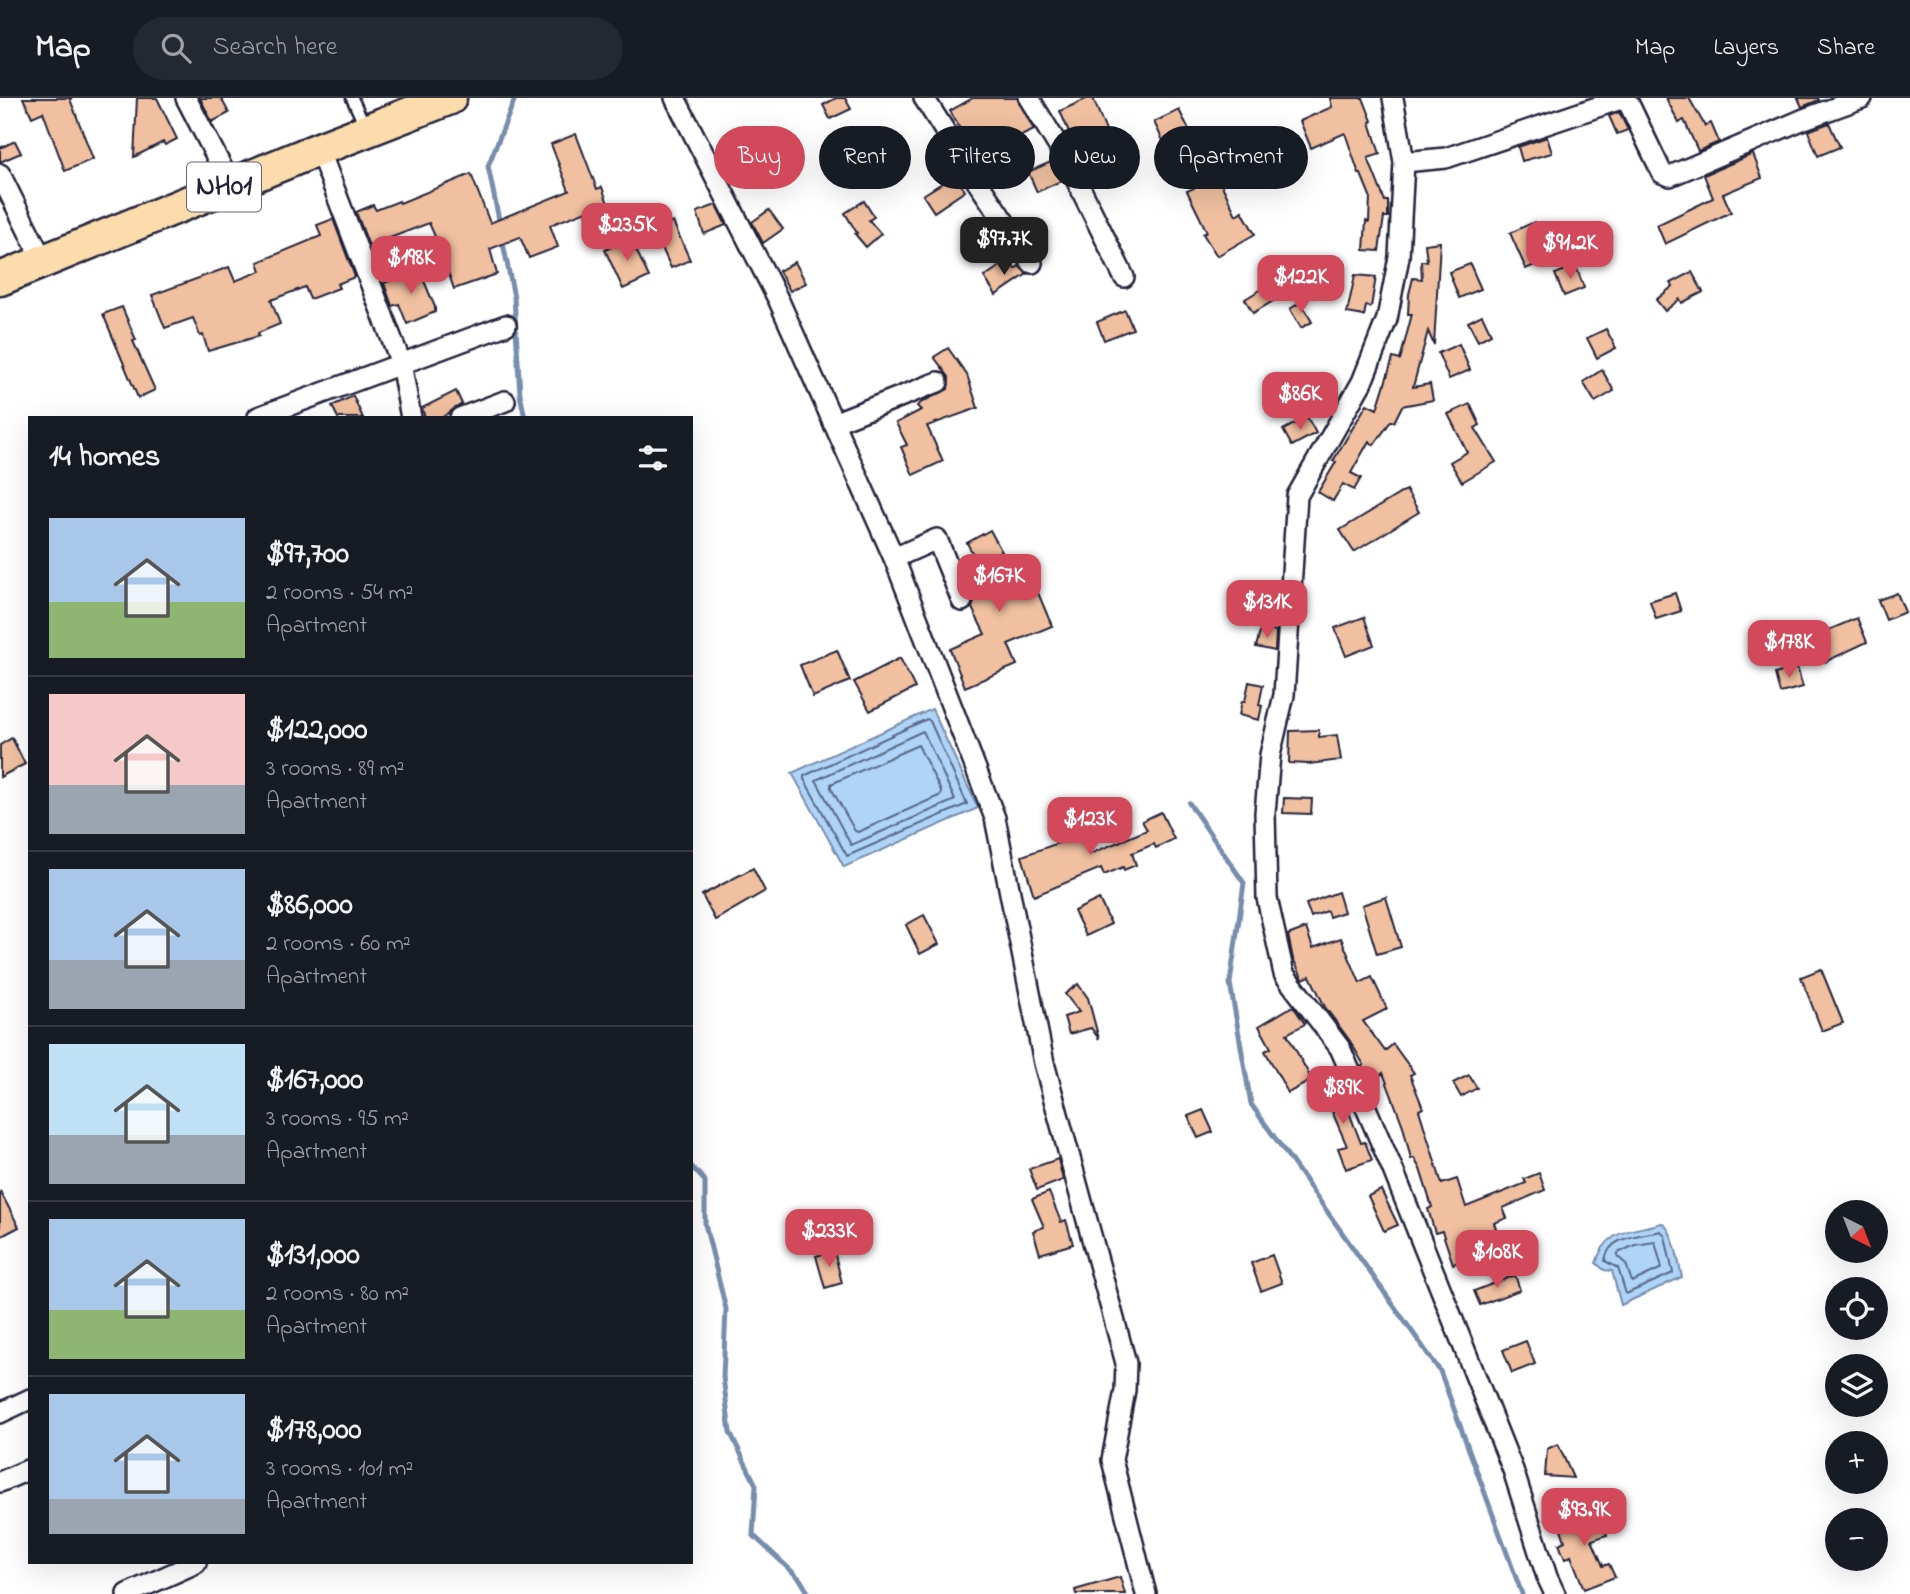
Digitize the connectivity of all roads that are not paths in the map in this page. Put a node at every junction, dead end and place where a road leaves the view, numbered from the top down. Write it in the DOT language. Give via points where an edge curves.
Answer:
graph roads {
  1 [pos="187,98"];
  2 [pos="352,98"];
  3 [pos="675,98"];
  4 [pos="925,98"];
  5 [pos="1029,98"];
  6 [pos="1393,98"];
  7 [pos="1862,98"];
  8 [pos="1622,99"];
  9 [pos="437,100"];
  10 [pos="367,130"];
  11 [pos="318,149"];
  12 [pos="1404,162"];
  13 [pos="0,174"];
  14 [pos="231,184"];
  15 [pos="43,261"];
  16 [pos="1032,263"];
  17 [pos="1124,277"];
  18 [pos="0,279"];
  19 [pos="506,326"];
  20 [pos="401,363"];
  21 [pos="938,382"];
  22 [pos="505,401"];
  23 [pos="303,410"];
  24 [pos="264,416"];
  25 [pos="411,416"];
  26 [pos="465,416"];
  27 [pos="833,423"];
  28 [pos="894,558"];
  29 [pos="962,601"];
  30 [pos="28,1400"];
  31 [pos="0,1413"];
  32 [pos="28,1470"];
  33 [pos="0,1482"];
  34 [pos="194,1564"];
  35 [pos="127,1594"];
  36 [pos="1146,1594"];
  37 [pos="1555,1594"];
  1 -- 14 [label="street"];
  2 -- 10 [label="lane"];
  3 -- 27 [label="street" via="779,301"];
  4 -- 16 [label="street"];
  5 -- 17 [label="street" via="1065,157"];
  6 -- 12 [label="street"];
  7 -- 8 [label="street" via="1670,176 1662,173 1629,104"];
  8 -- 12 [label="street" via="1446,158"];
  9 -- 10 [label="highway, NH01"];
  10 -- 11 [label="highway, NH01"];
  11 -- 14 [label="highway, NH01"];
  11 -- 20 [label="street"];
  12 -- 37 [label="street" via="1399,257 1387,319 1362,382 1297,496 1284,695 1270,755 1265,813 1267,898 1284,974 1340,1048 1394,1170 1513,1470"];
  13 -- 15 [label="street"];
  14 -- 15 [label="highway, NH01"];
  15 -- 18 [label="highway, NH01"];
  19 -- 20 [label="street"];
  20 -- 23 [label="street"];
  20 -- 25 [label="street"];
  21 -- 27 [label="street"];
  22 -- 26 [label="street"];
  23 -- 24 [label="street"];
  27 -- 28 [label="street"];
  28 -- 29 [label="street" via="937,539"];
  28 -- 36 [label="street" via="947,674 995,818 1044,1063 1126,1363 1112,1460"];
  30 -- 31 [label="street"];
  32 -- 33 [label="street"];
  34 -- 35 [label="street"];
}
